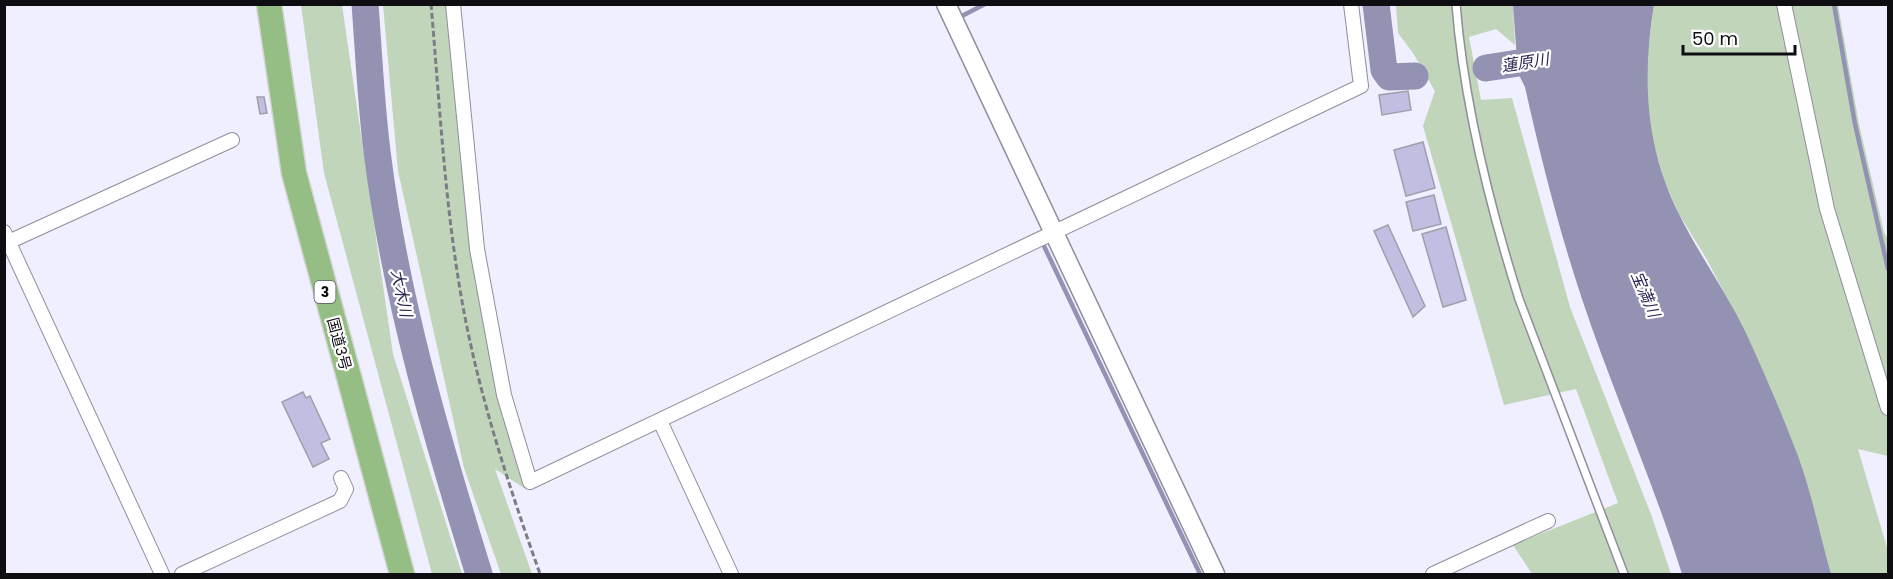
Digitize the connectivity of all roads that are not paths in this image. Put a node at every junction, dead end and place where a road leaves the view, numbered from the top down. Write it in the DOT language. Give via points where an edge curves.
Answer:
graph roads {
  1 [pos="269,4"];
  2 [pos="453,4"];
  3 [pos="946,4"];
  4 [pos="1351,4"];
  5 [pos="1456,4"];
  6 [pos="1784,4"];
  7 [pos="232,140"];
  8 [pos="1053,232"];
  9 [pos="6,239"];
  10 [pos="1888,408"];
  11 [pos="660,421"];
  12 [pos="341,478"];
  13 [pos="1548,521"];
  14 [pos="162,574"];
  15 [pos="182,574"];
  16 [pos="402,574"];
  17 [pos="731,574"];
  18 [pos="1215,574"];
  19 [pos="1433,574"];
  20 [pos="1624,574"];
  1 -- 16 [label="highway, 国道3号 / 3" via="294,172"];
  2 -- 11 [label="street" via="477,249 504,395 530,482"];
  3 -- 8 [label="street"];
  4 -- 8 [label="street" via="1361,86"];
  5 -- 20 [label="lane" via="1480,160 1505,255"];
  6 -- 10 [label="street" via="1827,209"];
  7 -- 9 [label="street"];
  8 -- 11 [label="street"];
  8 -- 18 [label="street"];
  9 -- 14 [label="street"];
  11 -- 17 [label="street"];
  12 -- 15 [label="street" via="346,489 340,501"];
  13 -- 19 [label="street"];
}
